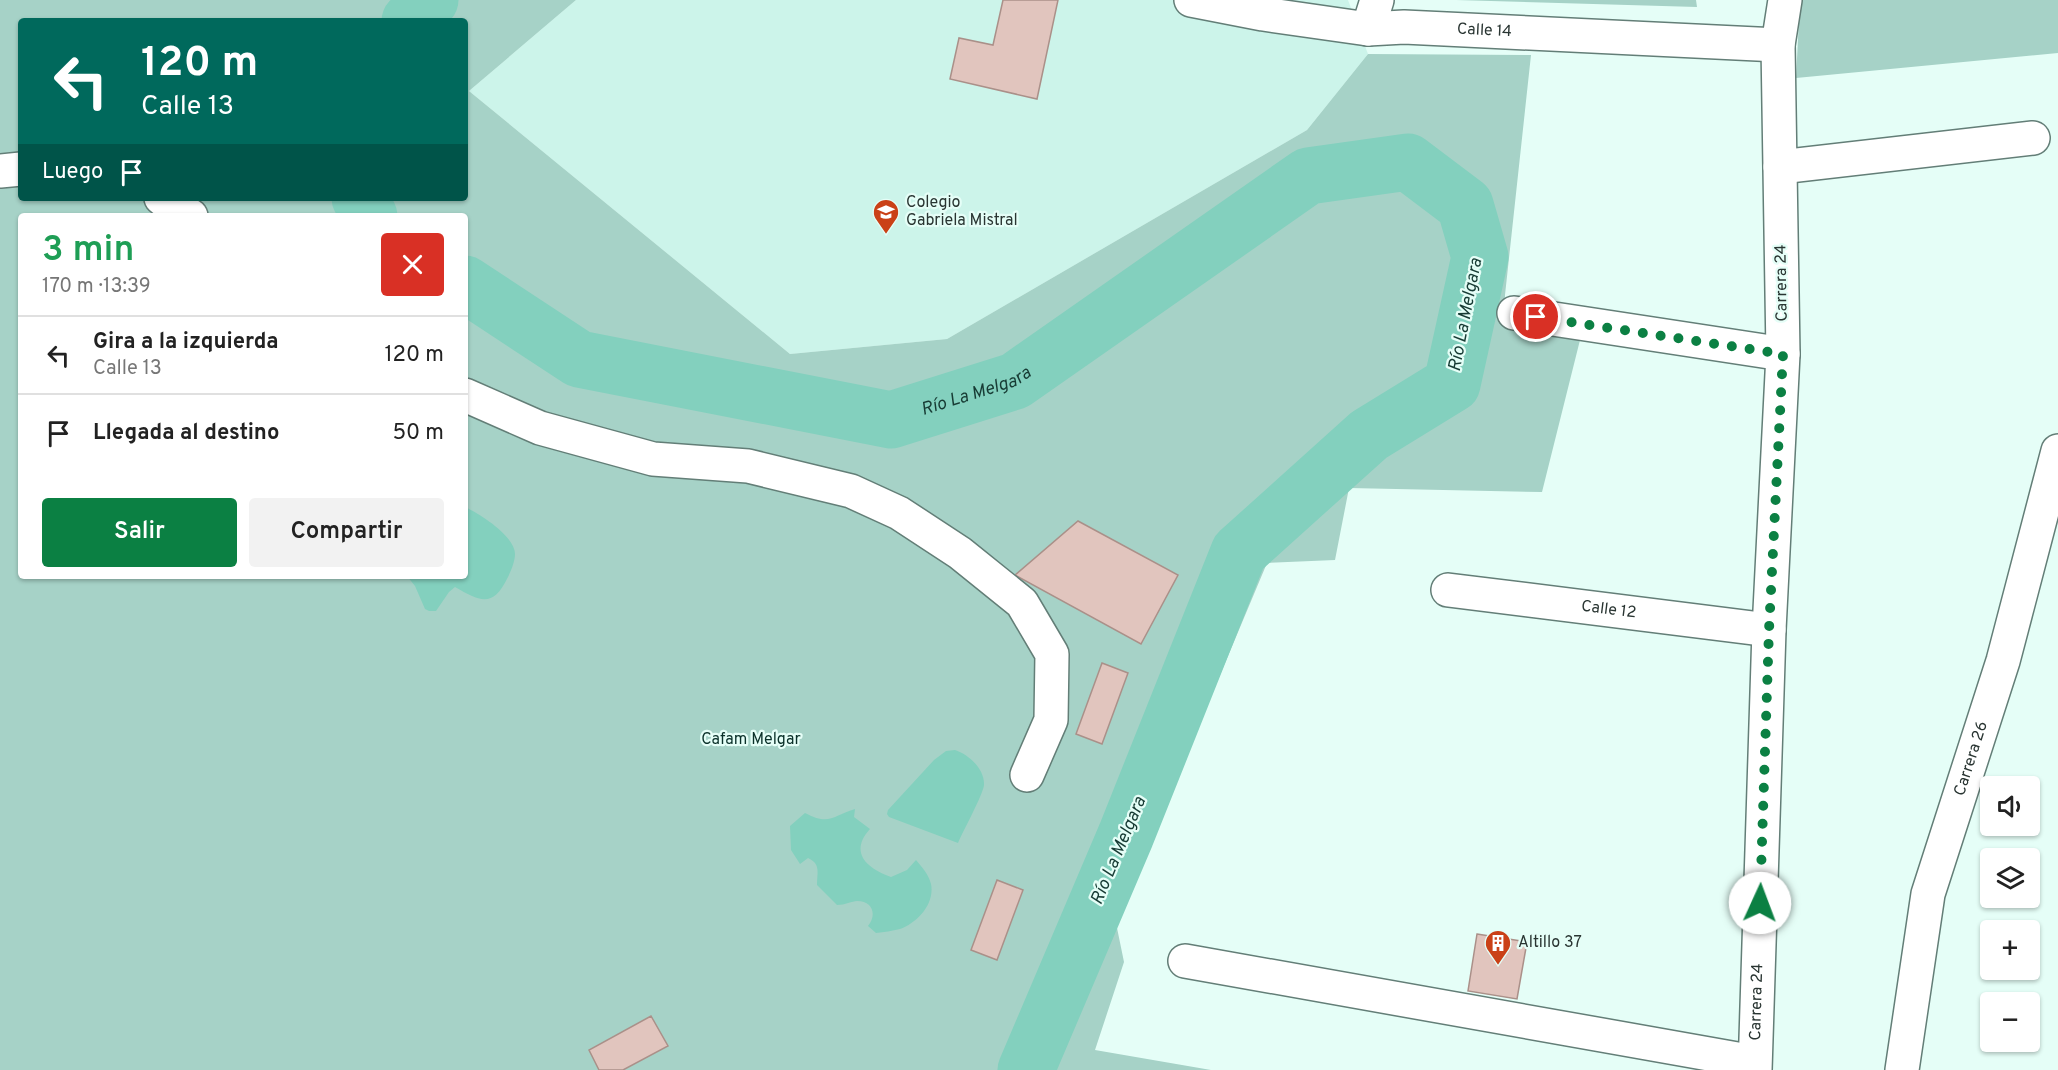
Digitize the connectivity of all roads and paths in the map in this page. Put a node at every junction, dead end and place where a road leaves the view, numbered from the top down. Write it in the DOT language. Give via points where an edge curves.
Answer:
graph roads {
  1 [pos="1191,0"];
  2 [pos="1785,0"];
  3 [pos="1373,15"];
  4 [pos="1778,45"];
  5 [pos="2032,138"];
  6 [pos="1780,167"];
  7 [pos="18,169"];
  8 [pos="0,171"];
  9 [pos="166,201"];
  10 [pos="186,213"];
  11 [pos="1514,313"];
  12 [pos="1783,354"];
  13 [pos="468,396"];
  14 [pos="2058,451"];
  15 [pos="1448,590"];
  16 [pos="1769,630"];
  17 [pos="1027,775"];
  18 [pos="1185,961"];
  19 [pos="1755,1066"];
  20 [pos="1902,1070"];
  1 -- 3 [label="street, Calle 14" via="1263,14"];
  2 -- 4 [label="street, Carrera 24"];
  3 -- 4 [label="street, Calle 14" via="1404,27"];
  4 -- 6 [label="street, Carrera 24"];
  5 -- 6 [label="street"];
  6 -- 12 [label="street, Carrera 24"];
  7 -- 8 [label="street"];
  9 -- 10 [label="street"];
  11 -- 12 [label="street"];
  12 -- 16 [label="street, Carrera 24"];
  13 -- 17 [label="street" via="540,428 653,459 748,466 851,491 899,513 960,553 1022,603 1052,654 1051,720"];
  14 -- 20 [label="street, Carrera 26" via="2003,661 1929,894"];
  15 -- 16 [label="street, Calle 12"];
  16 -- 19 [label="street, Carrera 24"];
  18 -- 19 [label="street"];
}
